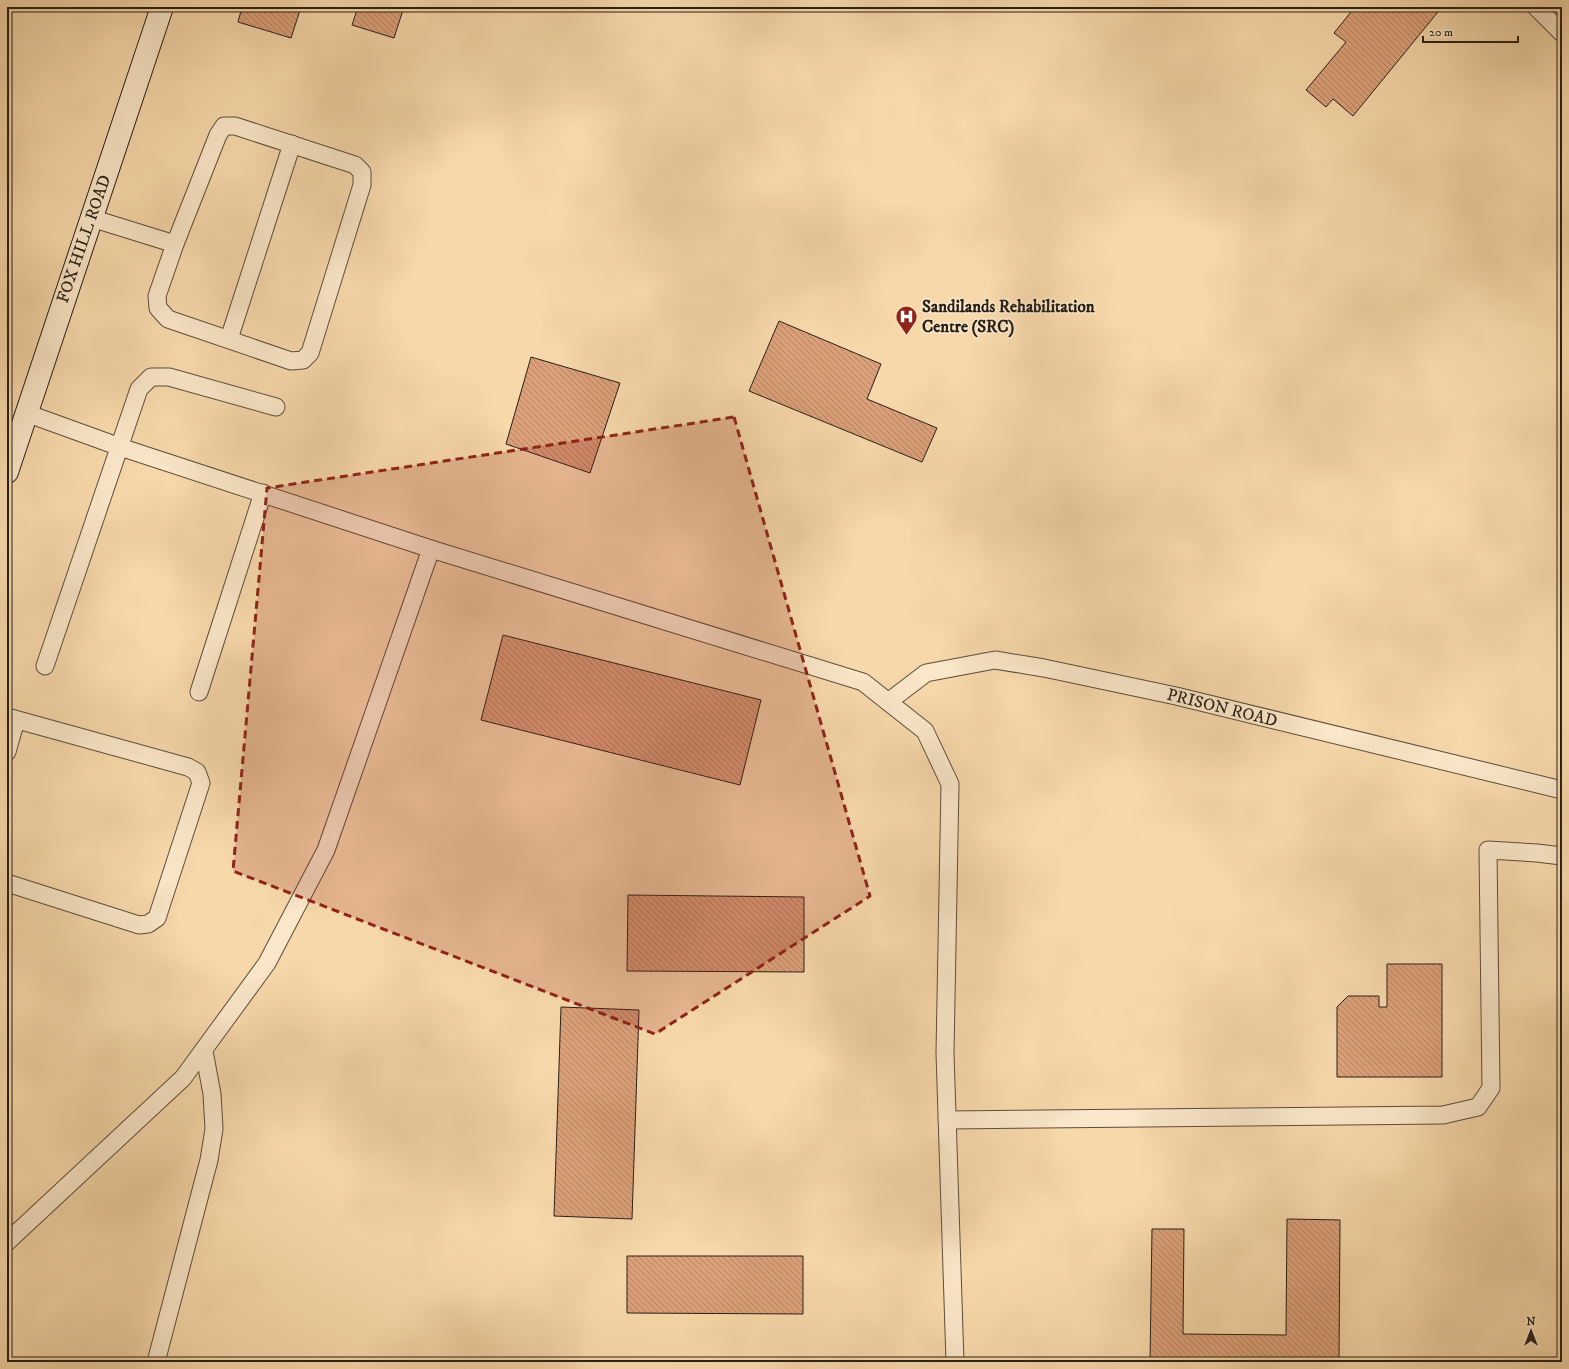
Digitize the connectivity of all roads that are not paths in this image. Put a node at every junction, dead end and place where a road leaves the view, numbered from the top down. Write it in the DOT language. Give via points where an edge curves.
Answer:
graph roads {
  1 [pos="162,7"];
  2 [pos="1536,7"];
  3 [pos="1562,33"];
  4 [pos="292,144"];
  5 [pos="91,218"];
  6 [pos="175,244"];
  7 [pos="229,339"];
  8 [pos="276,407"];
  9 [pos="26,413"];
  10 [pos="120,446"];
  11 [pos="7,472"];
  12 [pos="263,493"];
  13 [pos="431,549"];
  14 [pos="44,666"];
  15 [pos="199,692"];
  16 [pos="888,702"];
  17 [pos="12,719"];
  18 [pos="7,752"];
  19 [pos="1562,790"];
  20 [pos="1562,856"];
  21 [pos="7,883"];
  22 [pos="204,1051"];
  23 [pos="947,1120"];
  24 [pos="7,1242"];
  25 [pos="156,1362"];
  26 [pos="955,1362"];
  1 -- 5 [label="main road, FOX HILL ROAD"];
  2 -- 3 [label="lane"];
  4 -- 6 [label="lane" via="235,126 224,126 218,134"];
  4 -- 7 [label="lane"];
  4 -- 7 [label="lane" via="355,165 362,172 362,185 310,353 303,360 291,361"];
  5 -- 6 [label="lane"];
  5 -- 9 [label="main road, FOX HILL ROAD"];
  6 -- 7 [label="lane" via="157,296 158,308 168,319"];
  8 -- 10 [label="lane" via="169,377 151,377 139,389"];
  9 -- 10 [label="lane"];
  9 -- 11 [label="main road, FOX HILL ROAD"];
  10 -- 12 [label="lane"];
  10 -- 14 [label="lane"];
  12 -- 13 [label="lane"];
  12 -- 15 [label="lane"];
  13 -- 16 [label="lane" via="863,682"];
  13 -- 22 [label="lane" via="326,850 267,963"];
  16 -- 19 [label="lane, PRISON ROAD" via="926,673 995,660 1176,696"];
  16 -- 23 [label="lane" via="925,731 950,784 945,1053"];
  17 -- 18 [label="lane"];
  17 -- 21 [label="lane" via="188,767 197,772 201,783 157,918 148,924 139,925"];
  20 -- 23 [label="lane" via="1488,850 1491,1088 1478,1107 1443,1115"];
  22 -- 24 [label="lane" via="183,1078"];
  22 -- 25 [label="lane" via="212,1094 214,1129 209,1160"];
  23 -- 26 [label="lane"];
}
